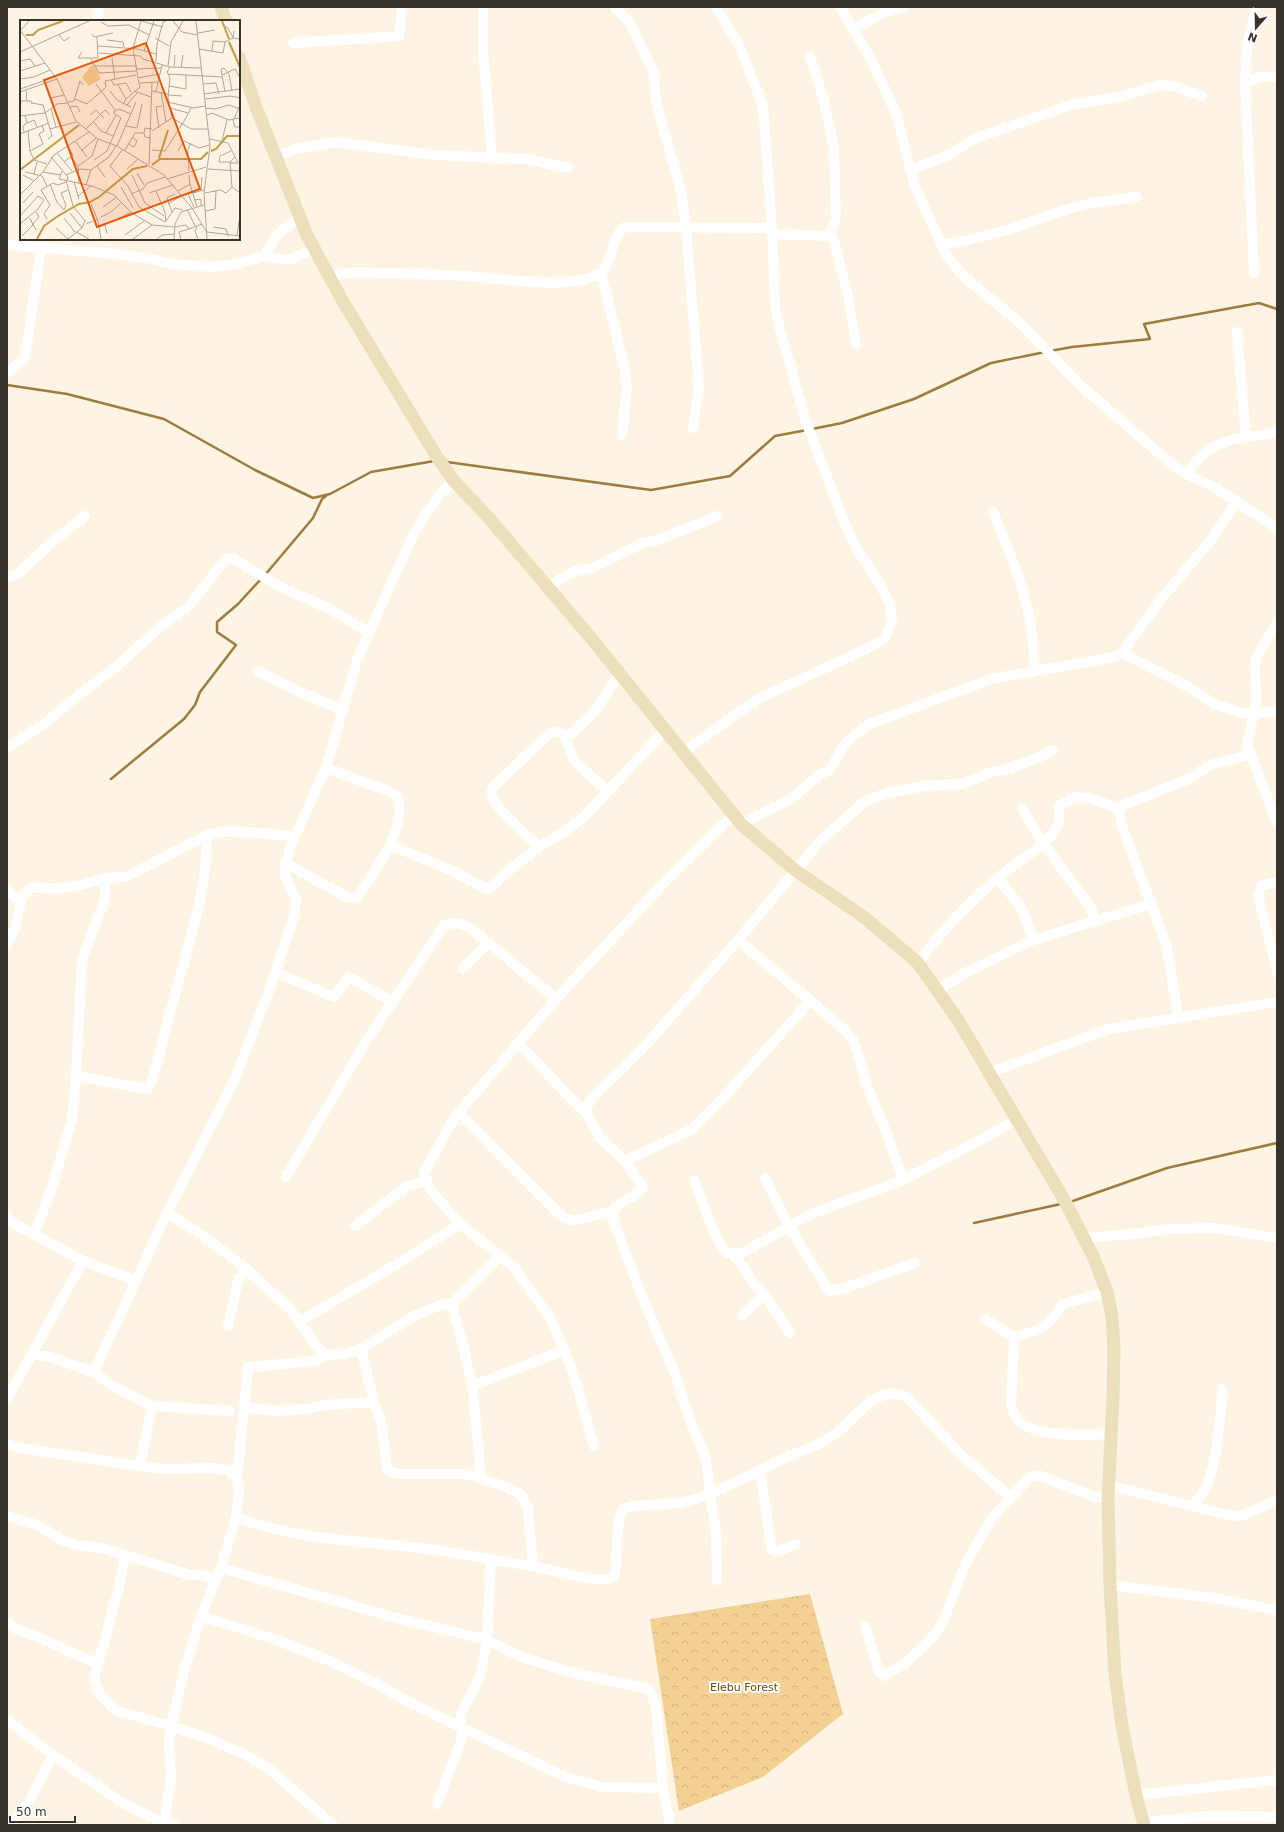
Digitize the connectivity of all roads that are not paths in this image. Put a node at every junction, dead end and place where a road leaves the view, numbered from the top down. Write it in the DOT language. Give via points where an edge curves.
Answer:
graph roads {
  1 [pos="99,7"];
  2 [pos="221,7"];
  3 [pos="402,7"];
  4 [pos="483,7"];
  5 [pos="616,7"];
  6 [pos="716,7"];
  7 [pos="840,7"];
  8 [pos="904,7"];
  9 [pos="1256,7"];
  10 [pos="97,20"];
  11 [pos="226,20"];
  12 [pos="854,29"];
  13 [pos="293,44"];
  14 [pos="810,57"];
  15 [pos="240,62"];
  16 [pos="242,73"];
  17 [pos="1277,77"];
  18 [pos="1245,83"];
  19 [pos="1202,96"];
  20 [pos="276,156"];
  21 [pos="492,158"];
  22 [pos="568,168"];
  23 [pos="910,170"];
  24 [pos="1136,197"];
  25 [pos="300,217"];
  26 [pos="686,227"];
  27 [pos="772,231"];
  28 [pos="830,236"];
  29 [pos="7,245"];
  30 [pos="941,245"];
  31 [pos="41,248"];
  32 [pos="315,249"];
  33 [pos="264,256"];
  34 [pos="601,273"];
  35 [pos="1254,273"];
  36 [pos="330,278"];
  37 [pos="1237,332"];
  38 [pos="856,344"];
  39 [pos="7,372"];
  40 [pos="693,428"];
  41 [pos="1277,433"];
  42 [pos="622,434"];
  43 [pos="1246,437"];
  44 [pos="1186,474"];
  45 [pos="454,481"];
  46 [pos="1237,501"];
  47 [pos="994,512"];
  48 [pos="85,516"];
  49 [pos="718,516"];
  50 [pos="1277,528"];
  51 [pos="7,577"];
  52 [pos="549,588"];
  53 [pos="1277,623"];
  54 [pos="368,632"];
  55 [pos="1122,653"];
  56 [pos="257,671"];
  57 [pos="1034,672"];
  58 [pos="619,674"];
  59 [pos="344,710"];
  60 [pos="1254,712"];
  61 [pos="1277,712"];
  62 [pos="665,730"];
  63 [pos="566,739"];
  64 [pos="7,748"];
  65 [pos="1052,750"];
  66 [pos="682,752"];
  67 [pos="1251,754"];
  68 [pos="326,768"];
  69 [pos="608,791"];
  70 [pos="1022,809"];
  71 [pos="1120,809"];
  72 [pos="737,820"];
  73 [pos="1277,823"];
  74 [pos="207,836"];
  75 [pos="295,836"];
  76 [pos="1043,843"];
  77 [pos="390,845"];
  78 [pos="539,847"];
  79 [pos="285,863"];
  80 [pos="795,870"];
  81 [pos="105,878"];
  82 [pos="998,878"];
  83 [pos="1277,882"];
  84 [pos="7,890"];
  85 [pos="22,897"];
  86 [pos="1151,904"];
  87 [pos="1095,922"];
  88 [pos="738,940"];
  89 [pos="1033,940"];
  90 [pos="488,942"];
  91 [pos="7,944"];
  92 [pos="918,963"];
  93 [pos="463,968"];
  94 [pos="275,972"];
  95 [pos="1277,972"];
  96 [pos="938,990"];
  97 [pos="556,999"];
  98 [pos="810,1001"];
  99 [pos="393,1002"];
  100 [pos="1277,1002"];
  101 [pos="1178,1017"];
  102 [pos="518,1044"];
  103 [pos="989,1073"];
  104 [pos="76,1076"];
  105 [pos="459,1112"];
  106 [pos="586,1112"];
  107 [pos="1016,1120"];
  108 [pos="625,1161"];
  109 [pos="286,1177"];
  110 [pos="764,1178"];
  111 [pos="426,1180"];
  112 [pos="694,1180"];
  113 [pos="903,1180"];
  114 [pos="613,1211"];
  115 [pos="166,1213"];
  116 [pos="7,1216"];
  117 [pos="460,1224"];
  118 [pos="355,1226"];
  119 [pos="789,1226"];
  120 [pos="34,1236"];
  121 [pos="1084,1238"];
  122 [pos="1277,1238"];
  123 [pos="733,1255"];
  124 [pos="500,1256"];
  125 [pos="83,1261"];
  126 [pos="915,1263"];
  127 [pos="245,1268"];
  128 [pos="135,1280"];
  129 [pos="1107,1292"];
  130 [pos="764,1294"];
  131 [pos="453,1303"];
  132 [pos="742,1316"];
  133 [pos="985,1319"];
  134 [pos="299,1322"];
  135 [pos="228,1326"];
  136 [pos="790,1333"];
  137 [pos="1014,1337"];
  138 [pos="361,1348"];
  139 [pos="565,1350"];
  140 [pos="32,1354"];
  141 [pos="326,1355"];
  142 [pos="94,1372"];
  143 [pos="472,1386"];
  144 [pos="1222,1389"];
  145 [pos="7,1399"];
  146 [pos="374,1402"];
  147 [pos="152,1406"];
  148 [pos="245,1408"];
  149 [pos="230,1411"];
  150 [pos="1111,1434"];
  151 [pos="7,1444"];
  152 [pos="594,1446"];
  153 [pos="140,1466"];
  154 [pos="760,1470"];
  155 [pos="480,1478"];
  156 [pos="237,1479"];
  157 [pos="711,1491"];
  158 [pos="1108,1492"];
  159 [pos="1011,1497"];
  160 [pos="1277,1500"];
  161 [pos="1194,1505"];
  162 [pos="7,1516"];
  163 [pos="236,1517"];
  164 [pos="796,1544"];
  165 [pos="125,1555"];
  166 [pos="491,1561"];
  167 [pos="533,1566"];
  168 [pos="221,1568"];
  169 [pos="216,1580"];
  170 [pos="717,1580"];
  171 [pos="1110,1584"];
  172 [pos="1275,1610"];
  173 [pos="201,1616"];
  174 [pos="7,1622"];
  175 [pos="865,1626"];
  176 [pos="487,1640"];
  177 [pos="97,1664"];
  178 [pos="7,1720"];
  179 [pos="171,1726"];
  180 [pos="461,1727"];
  181 [pos="53,1755"];
  182 [pos="1277,1780"];
  183 [pos="664,1788"];
  184 [pos="1136,1795"];
  185 [pos="437,1804"];
  186 [pos="1277,1817"];
  187 [pos="164,1823"];
  188 [pos="1144,1824"];
  189 [pos="10,1825"];
  190 [pos="176,1825"];
  191 [pos="333,1825"];
  192 [pos="670,1825"];
  1 -- 10 [label="street"];
  2 -- 11 [label="main road"];
  3 -- 13 [label="street" via="400,36"];
  4 -- 21 [label="street" via="483,50"];
  5 -- 26 [label="street" via="630,23 653,71 657,106 681,190"];
  6 -- 27 [label="street" via="739,45 763,106"];
  7 -- 12 [label="street"];
  8 -- 12 [label="street" via="883,13"];
  9 -- 18 [label="street" via="1247,46"];
  12 -- 23 [label="street" via="896,113"];
  14 -- 28 [label="street" via="824,97 834,148 836,216"];
  15 -- 16 [label="main road"];
  16 -- 20 [label="main road"];
  17 -- 18 [label="street" via="1260,77"];
  18 -- 35 [label="street"];
  19 -- 23 [label="street" via="1174,86 1159,85 1120,97 1074,104 976,138 947,156"];
  20 -- 21 [label="street" via="296,149 336,142 434,156"];
  20 -- 25 [label="main road"];
  21 -- 22 [label="street" via="533,160"];
  23 -- 30 [label="street"];
  24 -- 30 [label="street" via="1091,203 1011,229"];
  25 -- 32 [label="main road"];
  25 -- 33 [label="street" via="278,234"];
  26 -- 27 [label="street"];
  26 -- 34 [label="street" via="625,227"];
  26 -- 40 [label="street" via="699,387"];
  27 -- 28 [label="street"];
  27 -- 66 [label="street" via="775,307 806,422 843,519 857,549 880,584 890,605 892,619 884,639 758,699"];
  28 -- 38 [label="street" via="837,248"];
  29 -- 31 [label="street"];
  30 -- 44 [label="street" via="965,278 1018,321 1080,386"];
  31 -- 33 [label="street" via="212,267 236,264"];
  31 -- 39 [label="street" via="24,358"];
  32 -- 33 [label="street" via="289,260"];
  32 -- 36 [label="main road"];
  34 -- 36 [label="street" via="591,278 559,283 367,272 345,273"];
  34 -- 42 [label="street" via="625,371"];
  36 -- 45 [label="main road"];
  37 -- 43 [label="street"];
  41 -- 43 [label="street"];
  43 -- 44 [label="street" via="1221,444 1205,453"];
  44 -- 46 [label="street"];
  45 -- 52 [label="main road"];
  45 -- 54 [label="street" via="441,494 412,537"];
  46 -- 50 [label="street"];
  46 -- 55 [label="street" via="1211,540 1162,598"];
  47 -- 57 [label="street" via="1019,575 1028,607 1034,647"];
  48 -- 51 [label="street" via="53,541 18,574"];
  49 -- 52 [label="street" via="643,543 592,568 576,571"];
  52 -- 58 [label="main road"];
  53 -- 60 [label="street" via="1258,654 1255,665"];
  54 -- 59 [label="street" via="357,660"];
  54 -- 64 [label="street" via="330,609 282,588 232,558 227,559 189,606 161,626 117,666 48,721"];
  55 -- 57 [label="street" via="1114,657"];
  55 -- 60 [label="street" via="1186,686 1214,704 1242,713"];
  56 -- 59 [label="street"];
  57 -- 72 [label="street" via="991,679 870,724 844,745 830,770 819,775 791,799"];
  58 -- 62 [label="main road"];
  58 -- 63 [label="street" via="596,710"];
  59 -- 68 [label="street"];
  60 -- 61 [label="street"];
  60 -- 67 [label="street" via="1247,745"];
  62 -- 66 [label="main road"];
  62 -- 69 [label="street"];
  63 -- 69 [label="street" via="574,760"];
  63 -- 78 [label="street" via="557,732 550,732 495,784 492,790 497,805"];
  65 -- 80 [label="street" via="1037,758 1005,770 991,772 963,784 924,786 887,793 864,802 820,840"];
  66 -- 72 [label="main road"];
  67 -- 71 [label="street" via="1210,765 1189,779 1123,805"];
  67 -- 73 [label="street"];
  68 -- 75 [label="street"];
  68 -- 77 [label="street" via="386,790 398,797 400,814"];
  69 -- 78 [label="street" via="585,816"];
  70 -- 76 [label="street"];
  71 -- 76 [label="street" via="1089,798 1074,797 1059,806 1057,827"];
  71 -- 86 [label="street" via="1119,817"];
  72 -- 80 [label="main road"];
  72 -- 97 [label="street" via="661,886"];
  74 -- 75 [label="street" via="228,831"];
  74 -- 81 [label="street" via="126,877"];
  74 -- 104 [label="street" via="199,906 151,1084 147,1089"];
  75 -- 79 [label="street"];
  76 -- 82 [label="street"];
  76 -- 87 [label="street" via="1092,910"];
  77 -- 78 [label="street" via="453,871 484,888 489,888"];
  77 -- 79 [label="street" via="357,898 353,899"];
  79 -- 94 [label="street" via="286,880 296,900 289,934"];
  80 -- 88 [label="street"];
  80 -- 92 [label="main road" via="864,917"];
  81 -- 85 [label="street" via="78,886 55,889 34,887"];
  81 -- 104 [label="street" via="105,899 82,958"];
  82 -- 89 [label="street" via="1022,909"];
  82 -- 92 [label="street" via="958,916"];
  83 -- 95 [label="street" via="1261,886 1258,898"];
  84 -- 85 [label="street" via="15,898"];
  85 -- 91 [label="street" via="15,929"];
  86 -- 87 [label="street"];
  86 -- 101 [label="street" via="1168,947"];
  87 -- 89 [label="street"];
  88 -- 98 [label="street"];
  88 -- 106 [label="street" via="645,1046 592,1098"];
  89 -- 96 [label="street" via="963,974"];
  90 -- 93 [label="street"];
  90 -- 97 [label="street"];
  90 -- 99 [label="street" via="463,924 444,924"];
  92 -- 96 [label="main road"];
  94 -- 99 [label="street" via="334,997 349,977"];
  94 -- 115 [label="street" via="234,1081"];
  96 -- 103 [label="main road"];
  97 -- 102 [label="street"];
  98 -- 108 [label="street" via="691,1130"];
  98 -- 113 [label="street" via="844,1029 854,1041 867,1086"];
  99 -- 109 [label="street" via="365,1043"];
  100 -- 101 [label="street"];
  101 -- 103 [label="street" via="1108,1029"];
  102 -- 105 [label="street"];
  102 -- 106 [label="street" via="566,1096"];
  103 -- 107 [label="main road"];
  104 -- 120 [label="street" via="72,1120 66,1144"];
  105 -- 111 [label="street" via="424,1173"];
  105 -- 114 [label="street" via="561,1216 573,1221"];
  106 -- 108 [label="street" via="600,1138"];
  107 -- 113 [label="street"];
  107 -- 121 [label="main road"];
  108 -- 114 [label="street" via="642,1187 639,1193"];
  110 -- 119 [label="street"];
  111 -- 117 [label="street" via="436,1197"];
  111 -- 118 [label="street" via="408,1186"];
  112 -- 123 [label="street" via="717,1237 725,1251"];
  113 -- 119 [label="street" via="811,1214"];
  114 -- 157 [label="street" via="613,1220 676,1376 706,1459"];
  115 -- 127 [label="street" via="205,1237"];
  115 -- 128 [label="street"];
  116 -- 120 [label="street" via="11,1222"];
  117 -- 124 [label="street"];
  117 -- 134 [label="street"];
  119 -- 123 [label="street" via="744,1252"];
  119 -- 126 [label="street" via="829,1291 845,1288"];
  120 -- 125 [label="street"];
  121 -- 122 [label="street" via="1169,1229 1215,1228"];
  121 -- 129 [label="main road"];
  123 -- 130 [label="street"];
  124 -- 131 [label="street"];
  124 -- 139 [label="street" via="513,1266 551,1319"];
  125 -- 128 [label="street"];
  125 -- 140 [label="street"];
  127 -- 134 [label="street" via="290,1309"];
  127 -- 135 [label="street" via="238,1282"];
  128 -- 142 [label="street"];
  129 -- 137 [label="street" via="1062,1304 1051,1322 1034,1332"];
  129 -- 150 [label="main road" via="1114,1348"];
  130 -- 132 [label="street"];
  130 -- 136 [label="street"];
  131 -- 138 [label="street" via="440,1305 414,1316"];
  131 -- 143 [label="street"];
  133 -- 137 [label="street"];
  134 -- 141 [label="street"];
  137 -- 150 [label="street" via="1011,1406 1014,1416 1026,1427 1038,1430 1084,1435"];
  138 -- 141 [label="street" via="345,1354"];
  138 -- 146 [label="street"];
  139 -- 143 [label="street"];
  139 -- 152 [label="street"];
  140 -- 142 [label="street" via="50,1357"];
  140 -- 145 [label="street"];
  141 -- 148 [label="street" via="315,1361 248,1367"];
  142 -- 147 [label="street" via="111,1385"];
  143 -- 155 [label="street"];
  144 -- 161 [label="street" via="1221,1417 1212,1465 1206,1488"];
  146 -- 148 [label="street" via="323,1404 307,1409 276,1411"];
  146 -- 155 [label="street" via="381,1421 387,1469 402,1474 467,1474"];
  147 -- 149 [label="street"];
  147 -- 153 [label="street"];
  148 -- 156 [label="street"];
  150 -- 158 [label="main road"];
  151 -- 153 [label="street"];
  153 -- 156 [label="street" via="161,1469 214,1468 230,1472"];
  154 -- 157 [label="street"];
  154 -- 159 [label="street" via="823,1441 845,1426 863,1407 876,1398 887,1393 897,1393 907,1397 962,1456"];
  154 -- 164 [label="street" via="772,1550 778,1551"];
  155 -- 167 [label="street" via="509,1488 520,1495 528,1509"];
  156 -- 163 [label="street" via="239,1493"];
  157 -- 167 [label="street" via="680,1502 631,1506 623,1510 618,1518 618,1561 614,1577 608,1580"];
  157 -- 170 [label="street" via="716,1535"];
  158 -- 159 [label="street" via="1097,1498 1038,1475 1030,1477"];
  158 -- 161 [label="street"];
  158 -- 171 [label="main road"];
  159 -- 175 [label="street" via="993,1517 965,1565 937,1632 904,1664 884,1676 879,1672"];
  160 -- 161 [label="street" via="1243,1515 1232,1516"];
  162 -- 165 [label="street" via="37,1525 62,1540 77,1545 102,1548"];
  163 -- 166 [label="street" via="260,1527 294,1534 413,1547"];
  163 -- 168 [label="street"];
  165 -- 169 [label="street" via="190,1575 203,1575"];
  165 -- 177 [label="street" via="119,1587"];
  166 -- 167 [label="street"];
  166 -- 176 [label="street"];
  168 -- 169 [label="street"];
  168 -- 176 [label="street" via="389,1616"];
  169 -- 173 [label="street"];
  171 -- 172 [label="street" via="1214,1598"];
  171 -- 184 [label="main road" via="1115,1674"];
  173 -- 179 [label="street" via="185,1667"];
  173 -- 180 [label="street" via="277,1640 328,1660"];
  174 -- 177 [label="street" via="18,1630"];
  176 -- 180 [label="street" via="480,1677 461,1714"];
  176 -- 183 [label="street" via="521,1657 574,1673 649,1688 656,1706"];
  177 -- 179 [label="street" via="94,1679 96,1688 107,1704 117,1712"];
  178 -- 181 [label="street"];
  179 -- 187 [label="street" via="168,1741 171,1779"];
  179 -- 191 [label="street" via="246,1755 268,1768"];
  180 -- 183 [label="street" via="565,1777 602,1787"];
  180 -- 185 [label="street" via="462,1738"];
  181 -- 187 [label="street" via="121,1802"];
  181 -- 189 [label="street" via="30,1800"];
  182 -- 184 [label="street"];
  183 -- 192 [label="street"];
  184 -- 188 [label="main road"];
  186 -- 188 [label="street" via="1214,1816"];
  187 -- 190 [label="street"];
}
